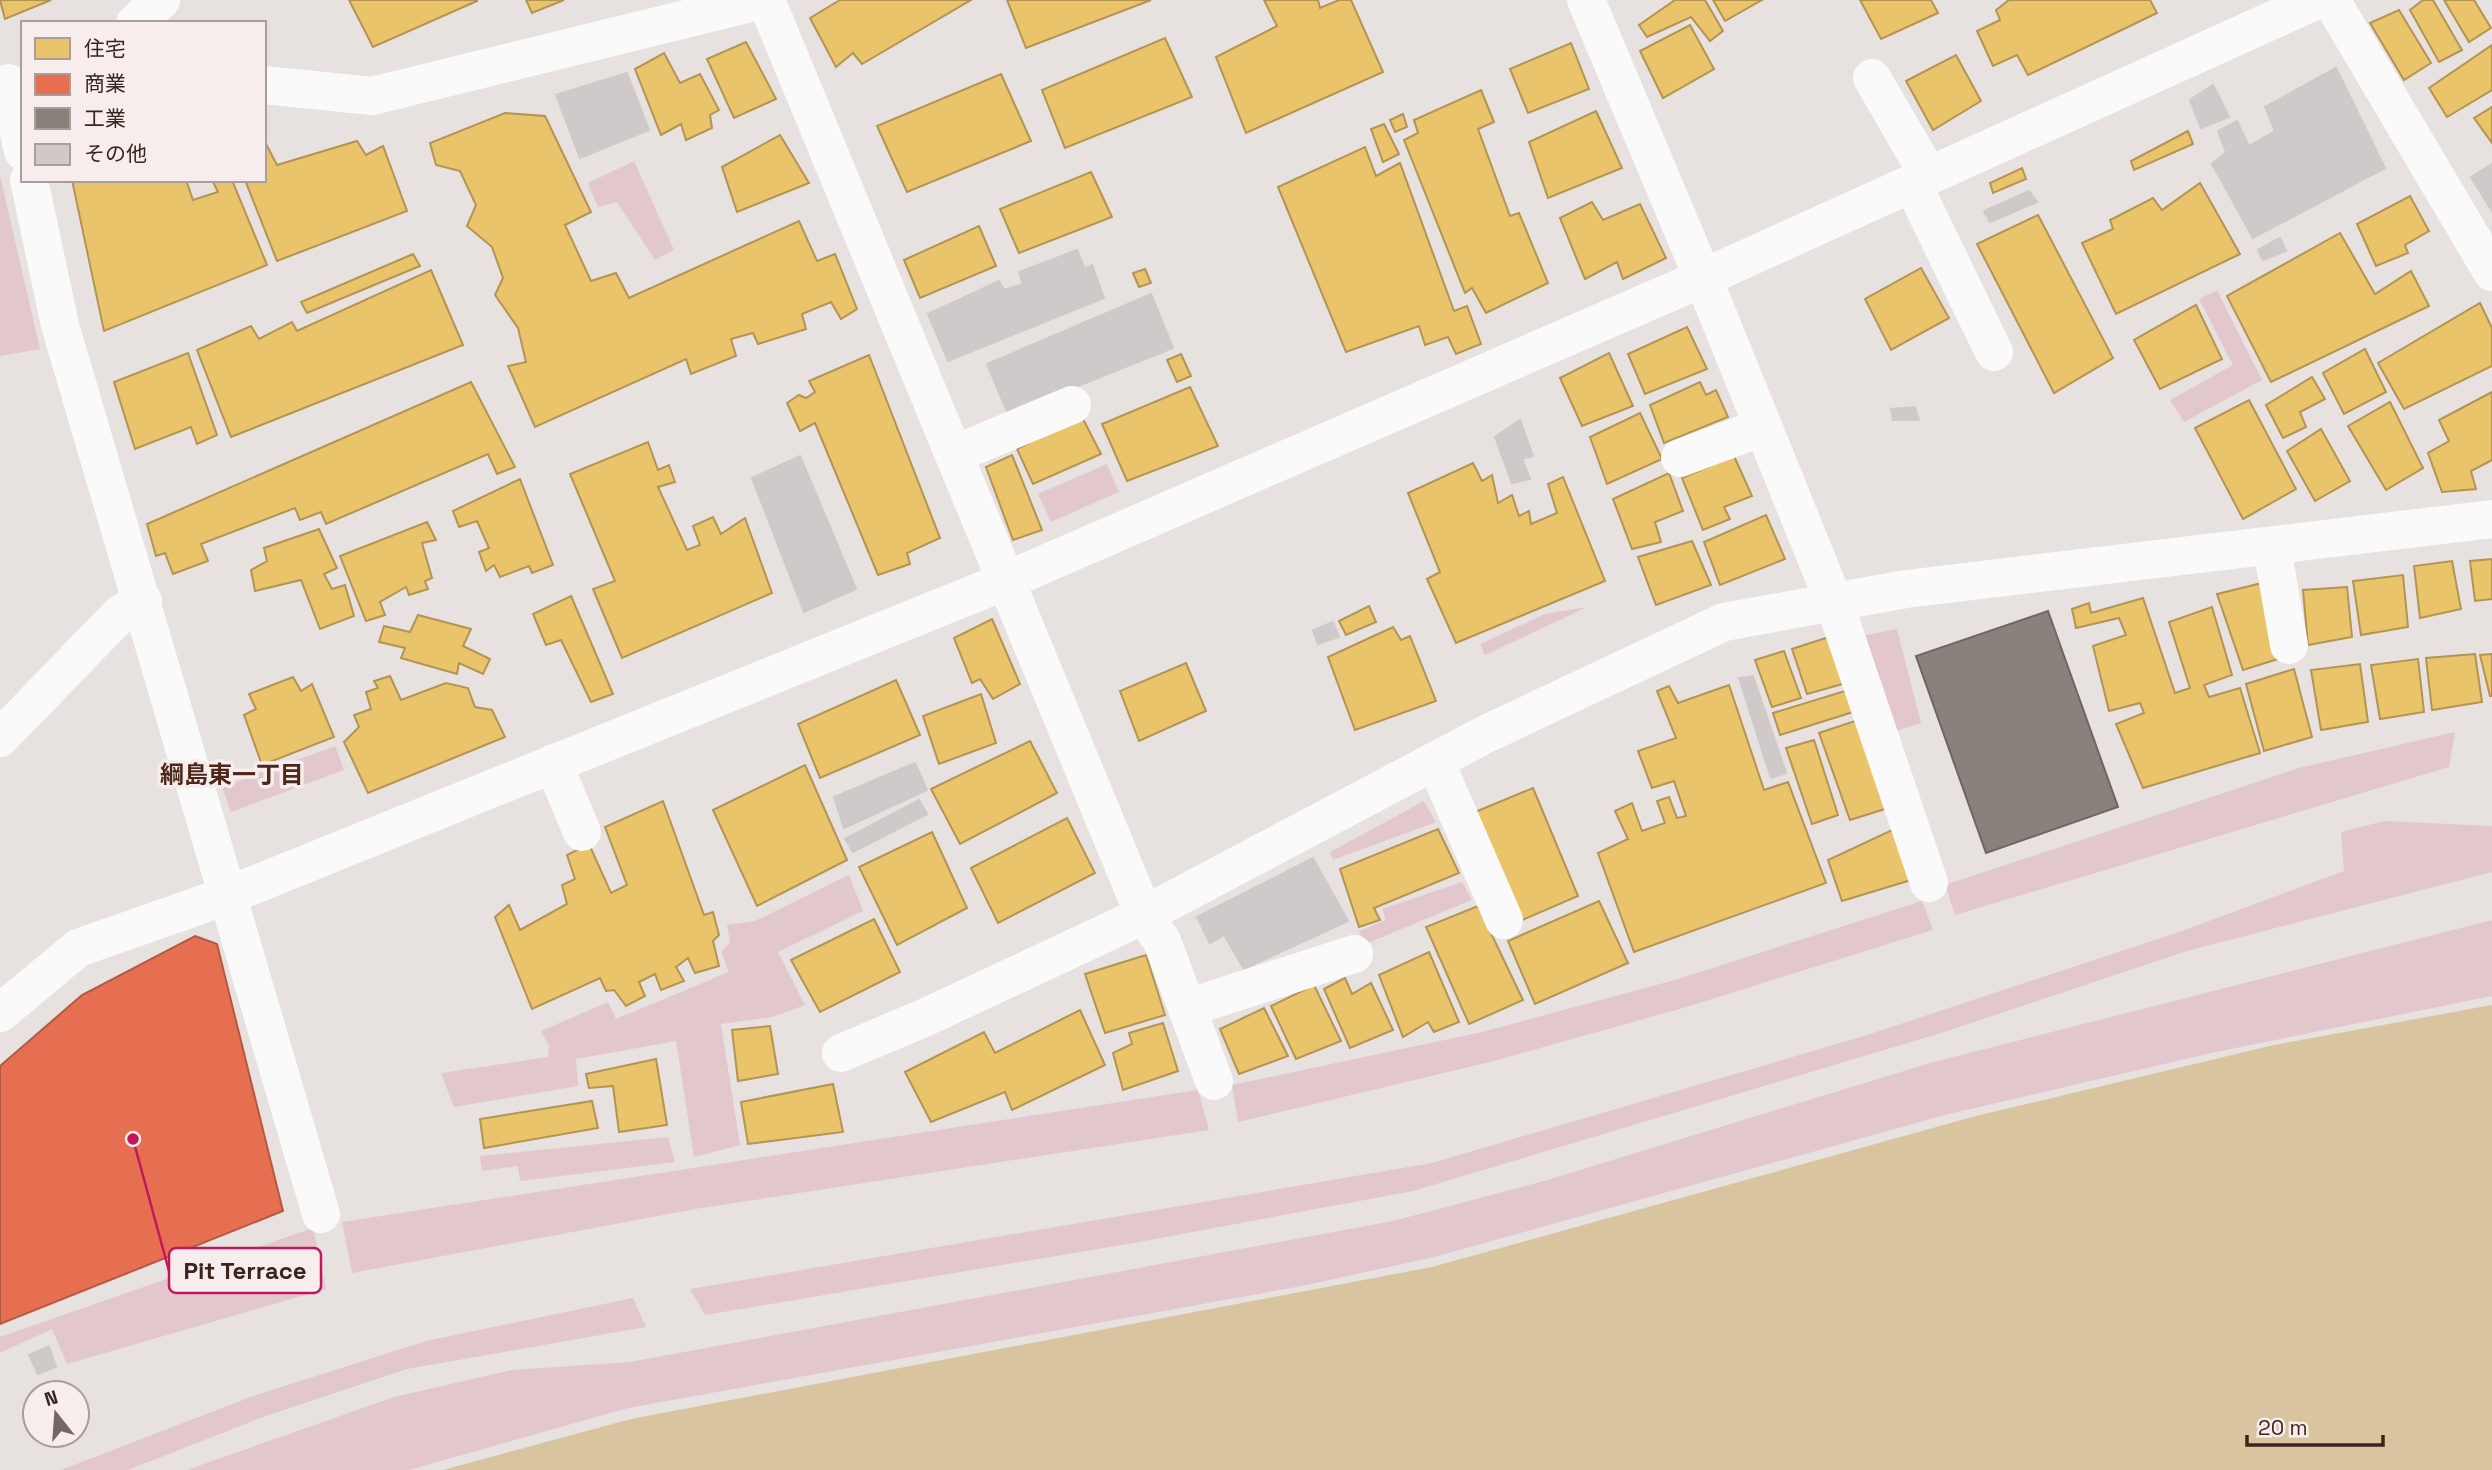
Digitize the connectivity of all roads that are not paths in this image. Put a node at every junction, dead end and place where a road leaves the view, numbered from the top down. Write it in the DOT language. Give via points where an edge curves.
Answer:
graph roads {
  1 [pos="161,0"];
  2 [pos="764,0"];
  3 [pos="1586,0"];
  4 [pos="2317,0"];
  5 [pos="2331,0"];
  6 [pos="137,21"];
  7 [pos="1872,78"];
  8 [pos="10,82"];
  9 [pos="266,85"];
  10 [pos="21,140"];
  11 [pos="1920,180"];
  12 [pos="29,182"];
  13 [pos="2492,272"];
  14 [pos="1703,278"];
  15 [pos="1994,352"];
  16 [pos="1072,405"];
  17 [pos="1763,428"];
  18 [pos="955,454"];
  19 [pos="1680,458"];
  20 [pos="2492,519"];
  21 [pos="2272,548"];
  22 [pos="1008,580"];
  23 [pos="143,601"];
  24 [pos="1834,602"];
  25 [pos="2289,645"];
  26 [pos="0,738"];
  27 [pos="1435,761"];
  28 [pos="553,763"];
  29 [pos="582,832"];
  30 [pos="1929,883"];
  31 [pos="229,895"];
  32 [pos="1144,915"];
  33 [pos="1504,920"];
  34 [pos="1354,954"];
  35 [pos="1187,1008"];
  36 [pos="0,1013"];
  37 [pos="841,1053"];
  38 [pos="1214,1081"];
  39 [pos="321,1214"];
  1 -- 6 [label="street"];
  2 -- 9 [label="street" via="372,96"];
  2 -- 18 [label="street"];
  3 -- 14 [label="street"];
  4 -- 11 [label="street"];
  5 -- 13 [label="street"];
  7 -- 11 [label="street"];
  8 -- 10 [label="street"];
  11 -- 14 [label="street"];
  11 -- 15 [label="street"];
  12 -- 23 [label="street" via="60,324"];
  14 -- 17 [label="street"];
  14 -- 22 [label="street"];
  16 -- 18 [label="street"];
  17 -- 19 [label="street"];
  17 -- 24 [label="street"];
  18 -- 22 [label="street"];
  20 -- 21 [label="street"];
  21 -- 24 [label="street" via="1906,589"];
  21 -- 25 [label="street"];
  22 -- 28 [label="street"];
  22 -- 32 [label="street"];
  23 -- 26 [label="street" via="120,614"];
  23 -- 31 [label="street"];
  24 -- 27 [label="street" via="1724,622"];
  24 -- 30 [label="street"];
  27 -- 32 [label="street"];
  27 -- 33 [label="street"];
  28 -- 29 [label="street"];
  28 -- 31 [label="street"];
  31 -- 36 [label="street" via="78,948"];
  31 -- 39 [label="street"];
  32 -- 35 [label="street" via="1162,941"];
  32 -- 37 [label="street"];
  34 -- 35 [label="street"];
  35 -- 38 [label="street"];
}
